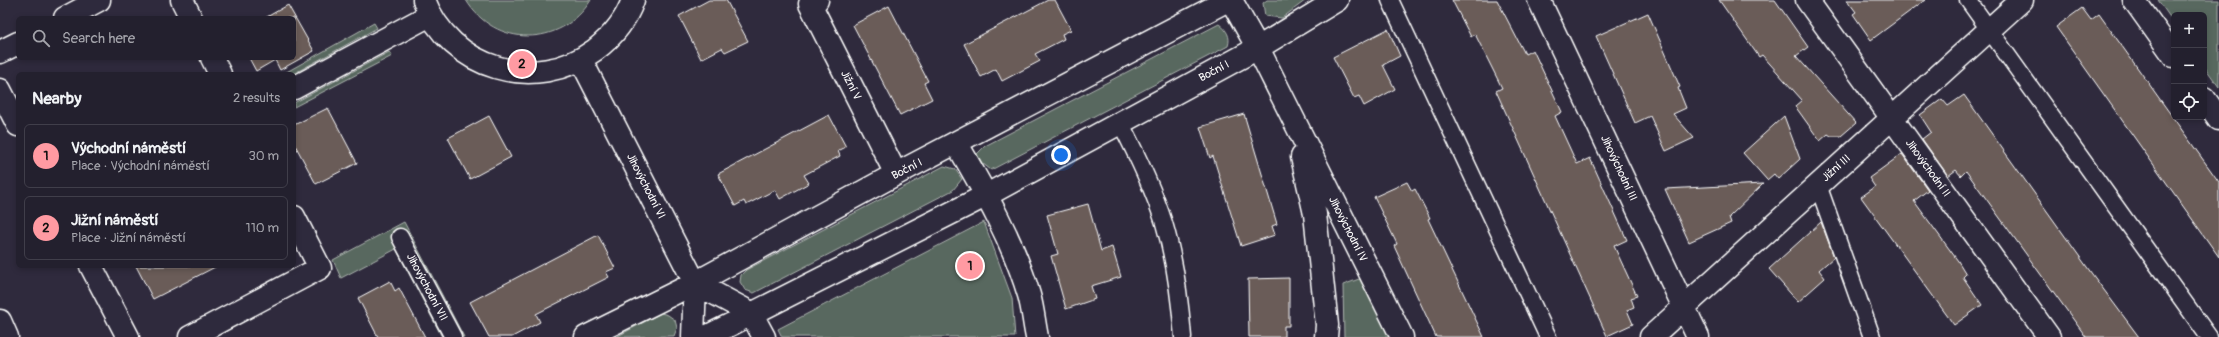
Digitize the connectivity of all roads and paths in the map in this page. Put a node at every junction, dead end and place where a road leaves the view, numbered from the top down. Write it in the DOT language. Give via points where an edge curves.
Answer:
graph roads {
  1 [pos="99,0"];
  2 [pos="182,0"];
  3 [pos="633,0"];
  4 [pos="817,0"];
  5 [pos="1230,0"];
  6 [pos="1337,0"];
  7 [pos="1390,0"];
  8 [pos="1539,0"];
  9 [pos="1807,0"];
  10 [pos="1968,0"];
  11 [pos="2022,0"];
  12 [pos="2134,0"];
  13 [pos="427,7"];
  14 [pos="69,16"];
  15 [pos="190,16"];
  16 [pos="1988,30"];
  17 [pos="16,44"];
  18 [pos="1258,48"];
  19 [pos="0,52"];
  20 [pos="2171,52"];
  21 [pos="213,60"];
  22 [pos="581,60"];
  23 [pos="219,72"];
  24 [pos="296,87"];
  25 [pos="0,90"];
  26 [pos="2207,102"];
  27 [pos="1892,118"];
  28 [pos="2219,119"];
  29 [pos="16,121"];
  30 [pos="1293,121"];
  31 [pos="1120,122"];
  32 [pos="957,144"];
  33 [pos="896,174"];
  34 [pos="1818,185"];
  35 [pos="987,194"];
  36 [pos="296,221"];
  37 [pos="400,237"];
  38 [pos="92,268"];
  39 [pos="695,283"];
  40 [pos="1684,306"];
  41 [pos="751,313"];
  42 [pos="0,322"];
  43 [pos="7,337"];
  44 [pos="128,337"];
  45 [pos="190,337"];
  46 [pos="453,337"];
  47 [pos="586,337"];
  48 [pos="693,337"];
  49 [pos="706,337"];
  50 [pos="764,337"];
  51 [pos="1037,337"];
  52 [pos="1183,337"];
  53 [pos="1326,337"];
  54 [pos="1402,337"];
  55 [pos="1548,337"];
  56 [pos="1651,337"];
  57 [pos="1698,337"];
  58 [pos="1872,337"];
  59 [pos="2049,337"];
  60 [pos="2209,337"];
  1 -- 14 [label="street"];
  2 -- 15 [label="street"];
  3 -- 22 [label="street" via="609,39"];
  4 -- 33 [label="street, Jižní V" via="810,4"];
  5 -- 18 [label="street, Jihovýchodní IV"];
  5 -- 32 [label="street, Boční I"];
  6 -- 18 [label="street, Boční I"];
  7 -- 55 [label="lane"];
  8 -- 40 [label="street, Jihovýchodní III"];
  9 -- 27 [label="street, Jihovýchodní II"];
  10 -- 16 [label="lane"];
  11 -- 16 [label="street, Jižní III"];
  12 -- 20 [label="street"];
  13 -- 22 [label="street" via="451,42 480,62 513,72 548,71"];
  13 -- 24 [label="street"];
  16 -- 27 [label="street, Jižní III"];
  16 -- 60 [label="lane"];
  17 -- 19 [label="street"];
  18 -- 30 [label="street, Jihovýchodní IV"];
  18 -- 31 [label="street, Boční I"];
  21 -- 23 [label="street"];
  22 -- 39 [label="street, Jihovýchodní VI"];
  25 -- 29 [label="street"];
  26 -- 28 [label="street"];
  27 -- 34 [label="street, Jižní III"];
  27 -- 59 [label="street, Jihovýchodní II"];
  30 -- 53 [label="street, Jihovýchodní IV" via="1315,214 1327,325"];
  30 -- 54 [label="street, Jihovýchodní IV"];
  31 -- 35 [label="street, Boční I"];
  31 -- 52 [label="lane" via="1150,186 1164,224 1179,287"];
  32 -- 33 [label="street, Boční I"];
  32 -- 35 [label="street"];
  33 -- 39 [label="street, Boční I"];
  34 -- 40 [label="street, Jižní III"];
  34 -- 58 [label="lane"];
  35 -- 41 [label="street, Boční I"];
  35 -- 51 [label="street" via="1012,248 1027,289"];
  36 -- 45 [label="street" via="320,268"];
  37 -- 46 [label="lane, Jihovýchodní VII"];
  38 -- 44 [label="street"];
  39 -- 41 [label="street"];
  39 -- 47 [label="street, Boční I"];
  39 -- 48 [label="street, Jihovýchodní VI"];
  40 -- 56 [label="street, Jižní III"];
  40 -- 57 [label="street, Jihovýchodní III"];
  41 -- 49 [label="street, Boční I"];
  41 -- 50 [label="street"];
  42 -- 43 [label="street"];
}
